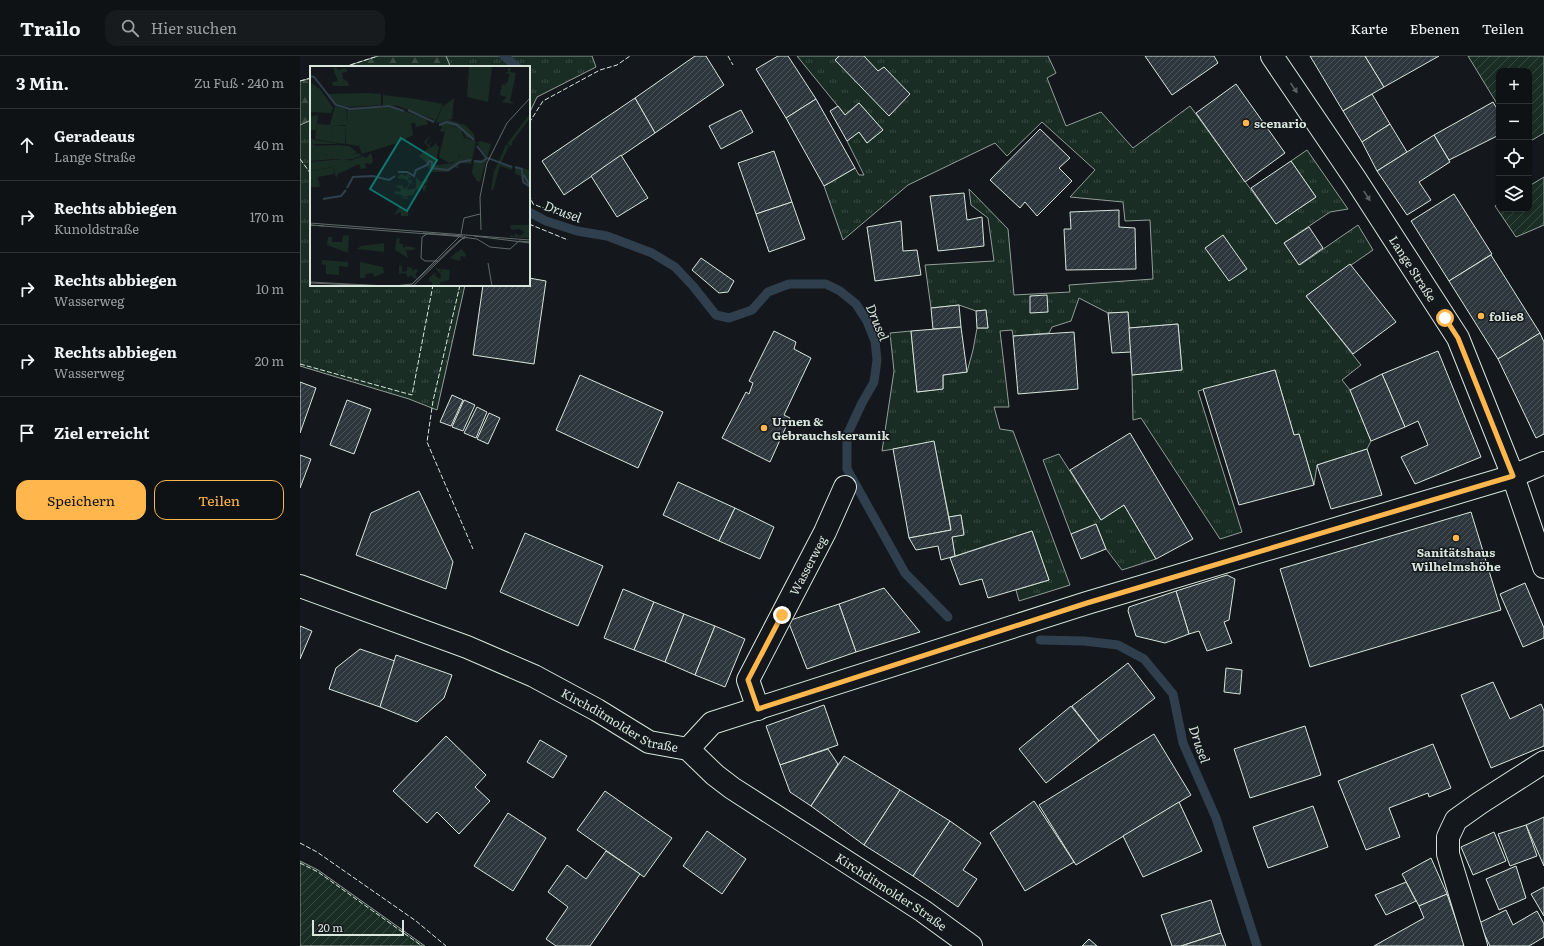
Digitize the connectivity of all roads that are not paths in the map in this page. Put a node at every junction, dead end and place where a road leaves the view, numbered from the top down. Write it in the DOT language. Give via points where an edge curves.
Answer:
graph roads {
  1 [pos="1272,56"];
  2 [pos="1544,463"];
  3 [pos="1513,476"];
  4 [pos="845,487"];
  5 [pos="1544,567"];
  6 [pos="300,586"];
  7 [pos="758,709"];
  8 [pos="688,749"];
  9 [pos="1544,762"];
  10 [pos="970,946"];
  11 [pos="1476,946"];
  1 -- 3 [label="street, Lange Straße, one-way" via="1458,338"];
  2 -- 3 [label="street"];
  3 -- 5 [label="street, Lange Straße"];
  3 -- 7 [label="street" via="1087,603"];
  4 -- 7 [label="street, Wasserweg" via="825,532 748,680"];
  6 -- 8 [label="street, Kirchditmolder Straße" via="467,647 534,676 649,742"];
  7 -- 8 [label="street" via="712,723"];
  8 -- 10 [label="street, Kirchditmolder Straße" via="732,788 923,911"];
  9 -- 11 [label="street" via="1456,820 1448,837 1448,854"];
}
